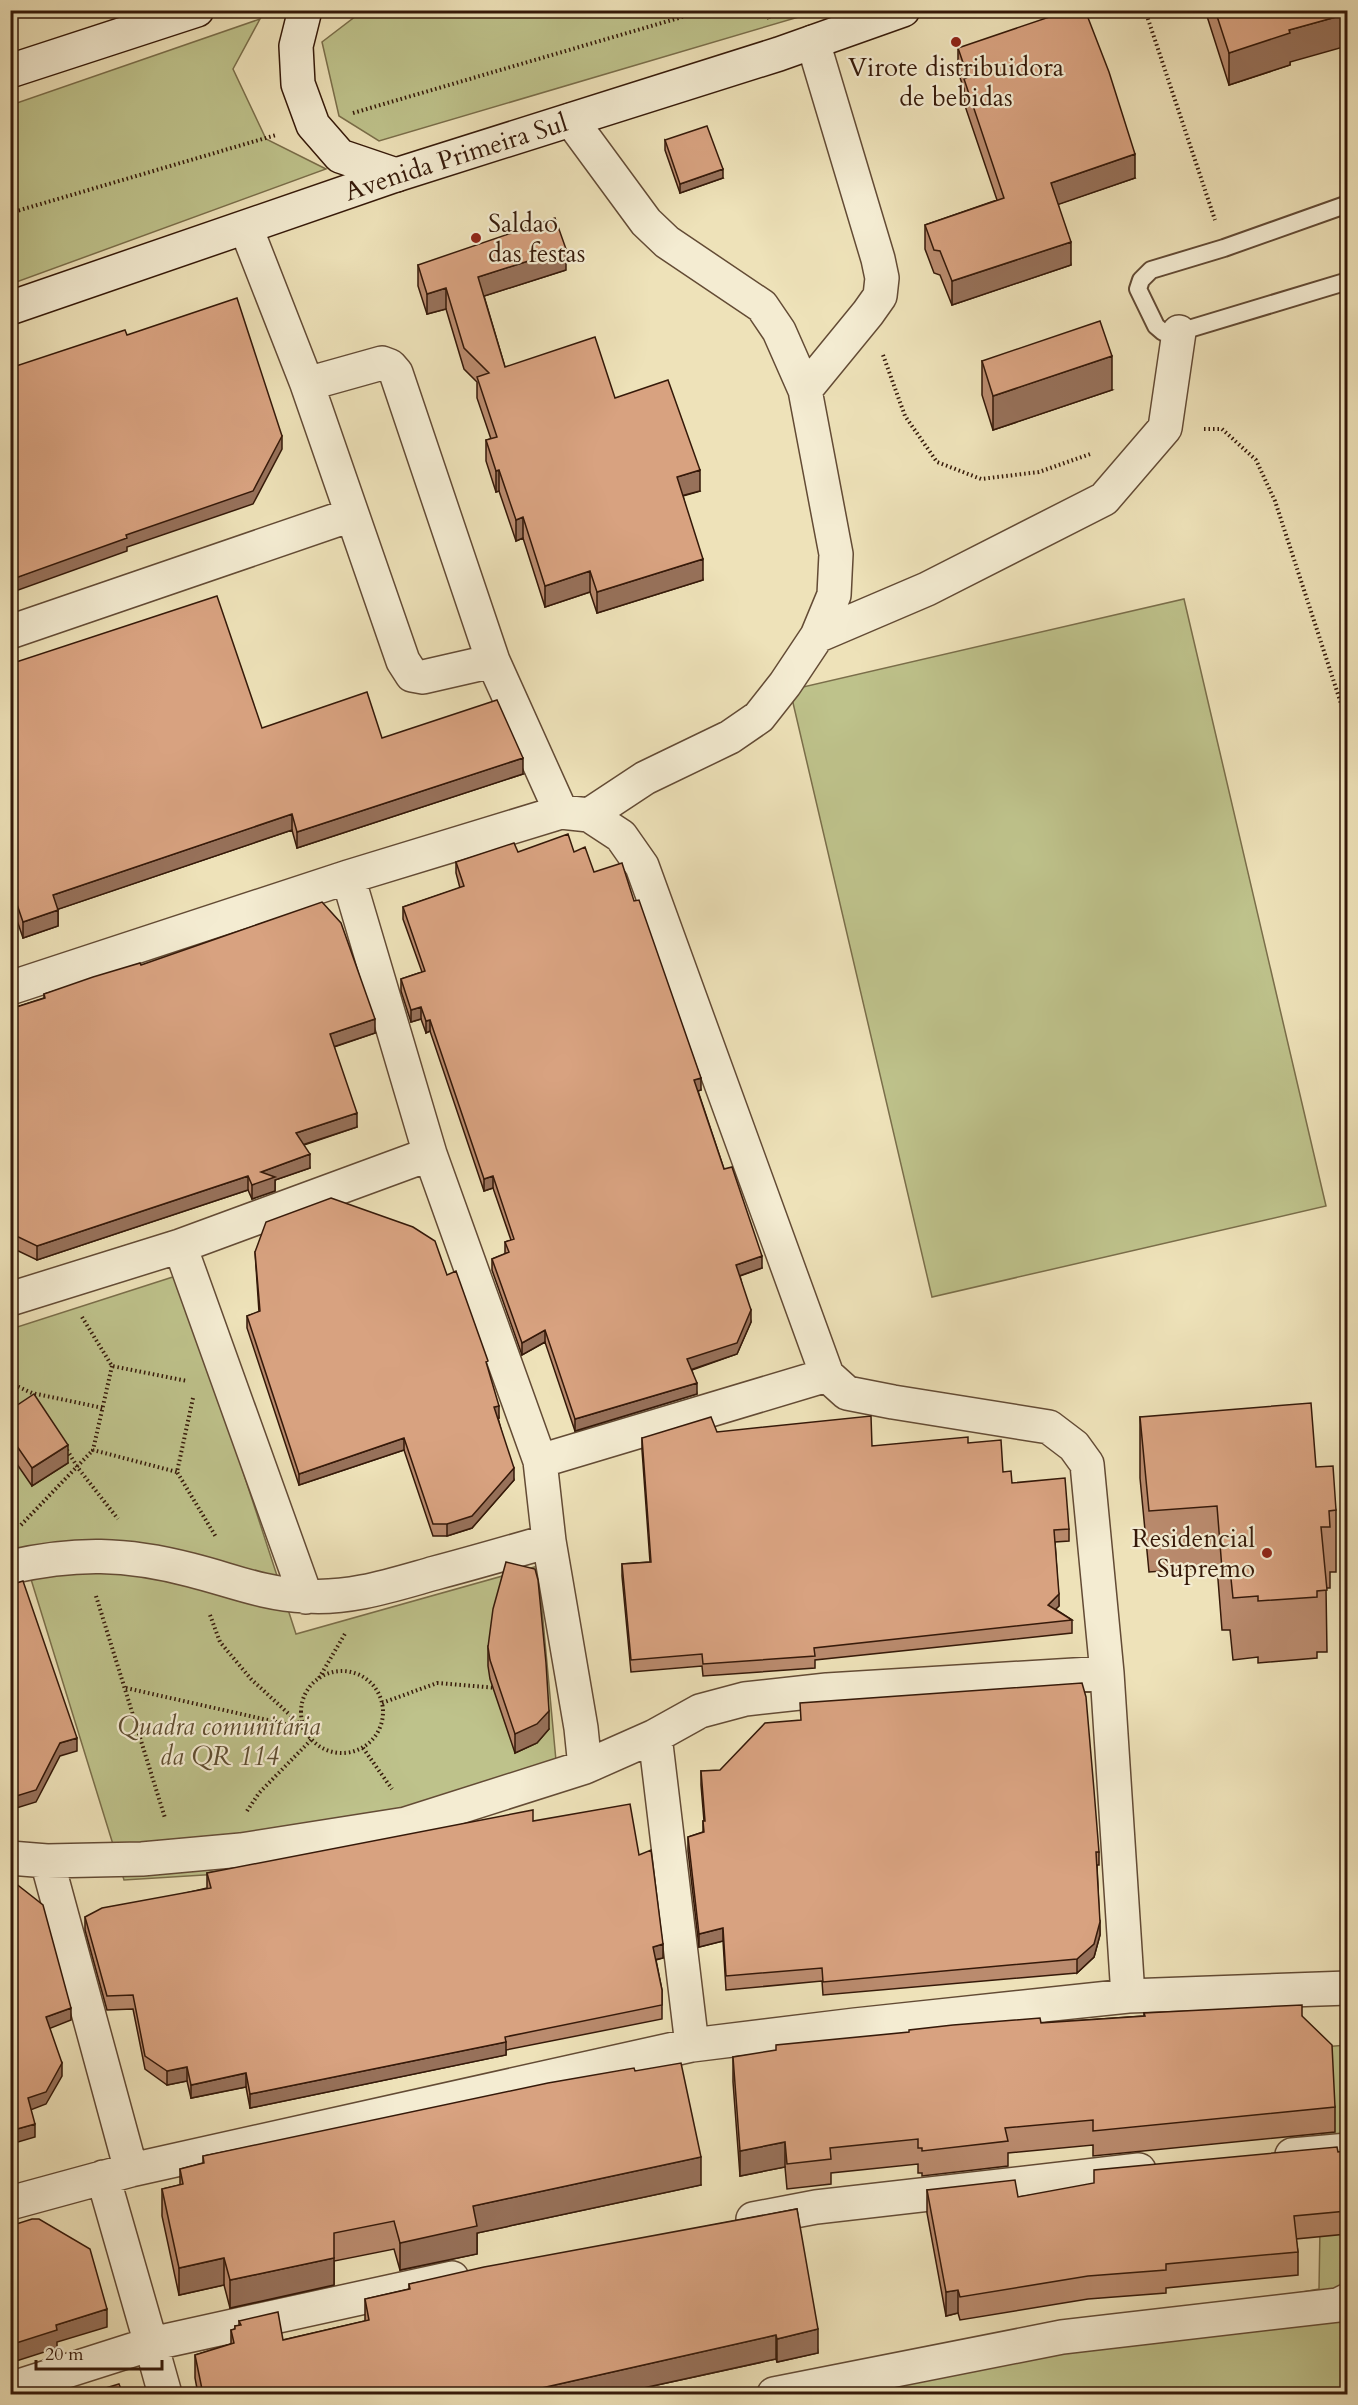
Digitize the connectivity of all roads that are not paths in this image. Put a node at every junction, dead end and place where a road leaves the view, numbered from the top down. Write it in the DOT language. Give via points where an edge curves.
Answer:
graph roads {
  1 [pos="197,10"];
  2 [pos="305,10"];
  3 [pos="903,10"];
  4 [pos="813,42"];
  5 [pos="10,71"];
  6 [pos="572,120"];
  7 [pos="396,175"];
  8 [pos="1347,204"];
  9 [pos="246,228"];
  10 [pos="1347,281"];
  11 [pos="10,308"];
  12 [pos="1179,332"];
  13 [pos="307,384"];
  14 [pos="805,390"];
  15 [pos="351,515"];
  16 [pos="10,632"];
  17 [pos="817,636"];
  18 [pos="493,661"];
  19 [pos="575,813"];
  20 [pos="348,877"];
  21 [pos="10,988"];
  22 [pos="430,1154"];
  23 [pos="180,1246"];
  24 [pos="10,1299"];
  25 [pos="827,1375"];
  26 [pos="540,1461"];
  27 [pos="549,1541"];
  28 [pos="10,1567"];
  29 [pos="306,1597"];
  30 [pos="1107,1673"];
  31 [pos="655,1736"];
  32 [pos="585,1767"];
  33 [pos="10,1858"];
  34 [pos="47,1861"];
  35 [pos="1347,1988"];
  36 [pos="1128,1996"];
  37 [pos="692,2045"];
  38 [pos="1347,2150"];
  39 [pos="1267,2157"];
  40 [pos="1164,2167"];
  41 [pos="117,2173"];
  42 [pos="10,2203"];
  43 [pos="726,2225"];
  44 [pos="476,2273"];
  45 [pos="1347,2300"];
  46 [pos="151,2344"];
  47 [pos="10,2389"];
  48 [pos="165,2394"];
  49 [pos="774,2394"];
  1 -- 5 [label="street"];
  2 -- 7 [label="street" via="296,46 298,84 313,124 340,156"];
  3 -- 4 [label="street, Avenida Primeira Sul"];
  4 -- 6 [label="street, Avenida Primeira Sul"];
  4 -- 14 [label="street" via="882,279 880,296"];
  6 -- 7 [label="street, Avenida Primeira Sul"];
  6 -- 14 [label="street" via="646,222 667,242 762,306 779,331"];
  7 -- 9 [label="street, Avenida Primeira Sul"];
  8 -- 12 [label="lane" via="1151,270 1141,279 1138,289 1156,326 1163,332"];
  9 -- 11 [label="street, Avenida Primeira Sul"];
  9 -- 13 [label="street"];
  10 -- 12 [label="lane"];
  12 -- 17 [label="street" via="1165,428 1104,499 927,590"];
  13 -- 15 [label="street"];
  13 -- 18 [label="street" via="381,363 396,373"];
  14 -- 17 [label="street" via="836,554 834,594"];
  15 -- 16 [label="street"];
  15 -- 18 [label="street" via="403,661 412,675 423,677"];
  17 -- 19 [label="street" via="759,717 730,737"];
  18 -- 19 [label="street"];
  19 -- 20 [label="street"];
  19 -- 25 [label="street" via="621,836 642,866"];
  20 -- 21 [label="street"];
  20 -- 22 [label="street"];
  22 -- 23 [label="street"];
  22 -- 26 [label="street"];
  23 -- 24 [label="street"];
  23 -- 29 [label="street"];
  25 -- 26 [label="street"];
  25 -- 30 [label="street" via="847,1393 1048,1427 1074,1446 1088,1464"];
  26 -- 27 [label="street"];
  27 -- 29 [label="street" via="369,1592"];
  27 -- 32 [label="street"];
  28 -- 29 [label="street" via="82,1555 116,1556 150,1560 245,1587"];
  30 -- 31 [label="street" via="827,1690 745,1699 700,1711"];
  30 -- 36 [label="street"];
  31 -- 32 [label="street"];
  31 -- 37 [label="street"];
  32 -- 34 [label="street" via="406,1824 242,1850 142,1859"];
  33 -- 34 [label="street"];
  34 -- 41 [label="street"];
  35 -- 36 [label="street"];
  36 -- 37 [label="street"];
  37 -- 41 [label="street"];
  38 -- 39 [label="street"];
  40 -- 43 [label="street" via="816,2207"];
  41 -- 42 [label="street"];
  41 -- 46 [label="street"];
  44 -- 46 [label="street"];
  45 -- 49 [label="street" via="1338,2306 1062,2337"];
  46 -- 47 [label="street"];
  46 -- 48 [label="street"];
}
